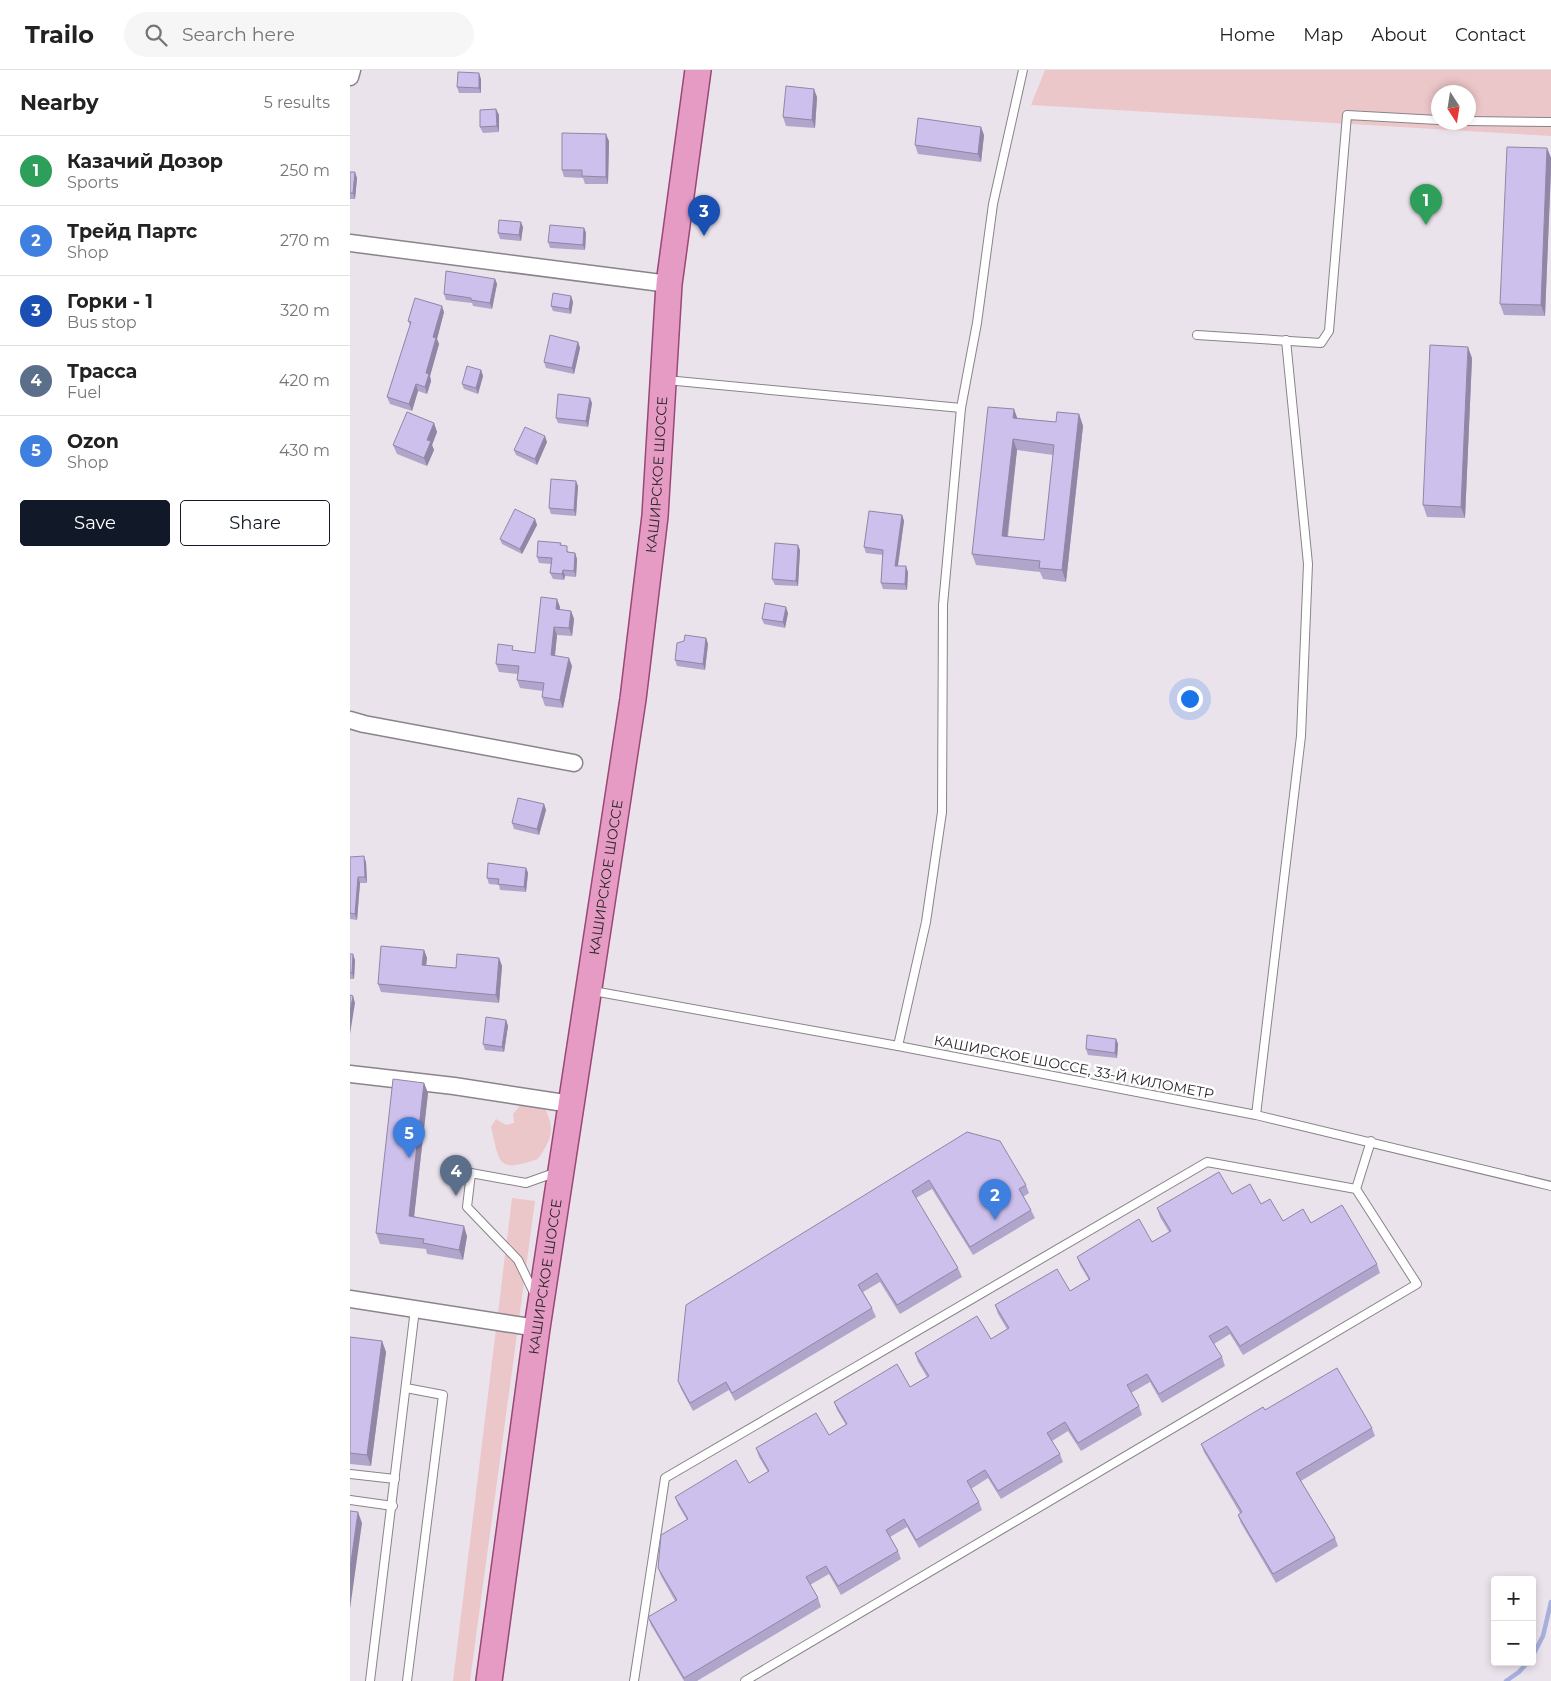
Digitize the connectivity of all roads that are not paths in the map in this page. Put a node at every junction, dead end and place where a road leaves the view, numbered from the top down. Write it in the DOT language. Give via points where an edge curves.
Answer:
graph roads {
  1 [pos="352,70"];
  2 [pos="698,70"];
  3 [pos="1023,70"];
  4 [pos="350,77"];
  5 [pos="1431,120"];
  6 [pos="1476,121"];
  7 [pos="1551,122"];
  8 [pos="350,243"];
  9 [pos="670,284"];
  10 [pos="1197,335"];
  11 [pos="1286,340"];
  12 [pos="664,379"];
  13 [pos="961,408"];
  14 [pos="350,720"];
  15 [pos="574,763"];
  16 [pos="588,990"];
  17 [pos="898,1046"];
  18 [pos="350,1074"];
  19 [pos="571,1104"];
  20 [pos="1256,1115"];
  21 [pos="1371,1141"];
  22 [pos="561,1170"];
  23 [pos="1551,1186"];
  24 [pos="1356,1189"];
  25 [pos="350,1299"];
  26 [pos="415,1309"];
  27 [pos="539,1318"];
  28 [pos="406,1388"];
  29 [pos="350,1474"];
  30 [pos="395,1479"];
  31 [pos="350,1500"];
  32 [pos="393,1506"];
  33 [pos="370,1681"];
  34 [pos="407,1681"];
  35 [pos="489,1681"];
  36 [pos="634,1681"];
  37 [pos="745,1681"];
  1 -- 4 [label="street"];
  2 -- 9 [label="main road, КАШИРСКОЕ ШОССЕ"];
  3 -- 13 [label="lane" via="993,204 977,323"];
  5 -- 11 [label="lane" via="1348,115 1329,331 1321,343"];
  6 -- 7 [label="lane"];
  8 -- 9 [label="street"];
  9 -- 12 [label="main road, КАШИРСКОЕ ШОССЕ"];
  10 -- 11 [label="lane"];
  11 -- 20 [label="lane" via="1308,564 1301,736"];
  12 -- 13 [label="lane"];
  12 -- 16 [label="main road, КАШИРСКОЕ ШОССЕ" via="655,516 634,699"];
  13 -- 17 [label="lane" via="943,605 942,812 926,922"];
  14 -- 15 [label="street"];
  16 -- 17 [label="lane, КАШИРСКОЕ ШОССЕ, 33-Й КИЛОМЕТР"];
  16 -- 19 [label="main road, КАШИРСКОЕ ШОССЕ"];
  17 -- 20 [label="lane, КАШИРСКОЕ ШОССЕ, 33-Й КИЛОМЕТР"];
  18 -- 19 [label="street"];
  19 -- 22 [label="main road, КАШИРСКОЕ ШОССЕ"];
  20 -- 21 [label="lane, КАШИРСКОЕ ШОССЕ, 33-Й КИЛОМЕТР"];
  21 -- 23 [label="lane, КАШИРСКОЕ ШОССЕ, 33-Й КИЛОМЕТР"];
  21 -- 24 [label="lane"];
  22 -- 27 [label="main road, КАШИРСКОЕ ШОССЕ"];
  22 -- 27 [label="lane" via="526,1183 471,1173 467,1207 518,1260"];
  24 -- 36 [label="lane" via="1206,1162 665,1478"];
  24 -- 37 [label="lane" via="1417,1284"];
  25 -- 26 [label="street"];
  26 -- 27 [label="street"];
  26 -- 28 [label="lane"];
  27 -- 35 [label="main road, КАШИРСКОЕ ШОССЕ"];
  28 -- 30 [label="lane"];
  28 -- 34 [label="lane" via="443,1395"];
  29 -- 30 [label="lane"];
  30 -- 32 [label="lane"];
  31 -- 32 [label="lane"];
  32 -- 33 [label="lane"];
}
